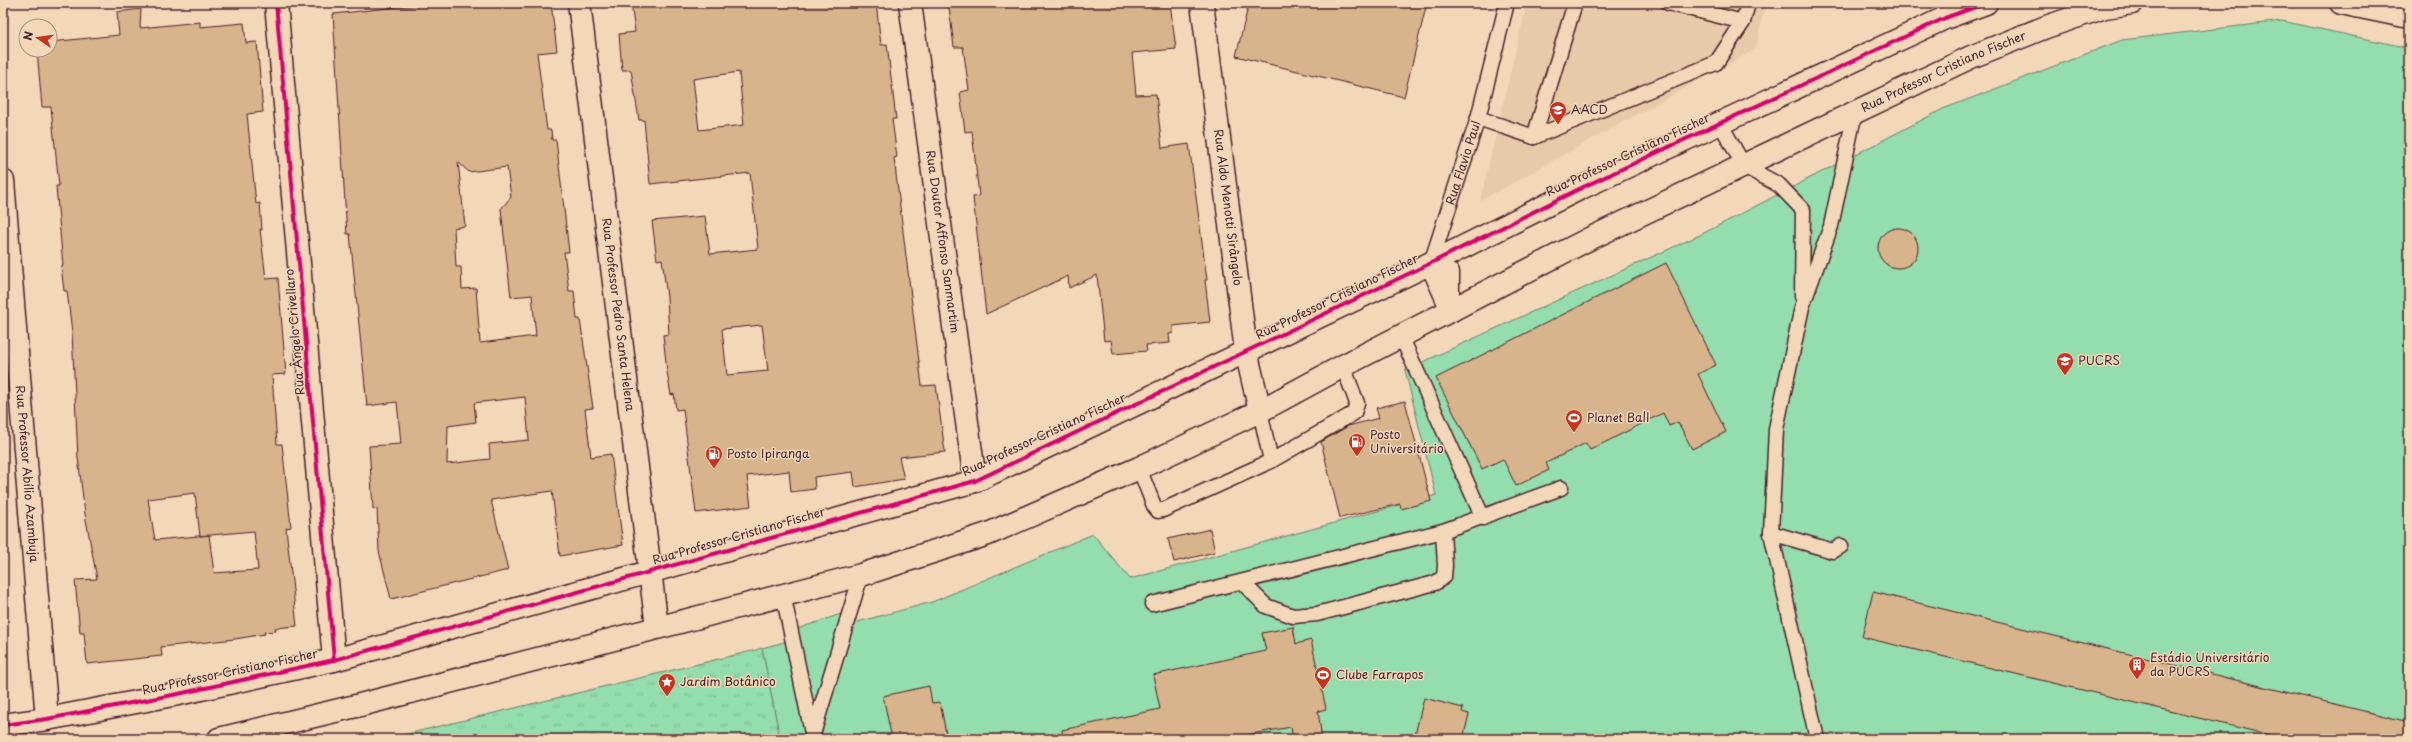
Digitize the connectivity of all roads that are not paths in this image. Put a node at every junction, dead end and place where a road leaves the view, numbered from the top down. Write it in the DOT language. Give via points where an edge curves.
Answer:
graph roads {
  1 [pos="276,3"];
  2 [pos="579,3"];
  3 [pos="910,3"];
  4 [pos="1202,3"];
  5 [pos="1507,3"];
  6 [pos="1575,3"];
  7 [pos="1668,3"];
  8 [pos="1748,3"];
  9 [pos="1986,3"];
  10 [pos="2132,3"];
  11 [pos="2341,3"];
  12 [pos="2111,5"];
  13 [pos="2409,17"];
  14 [pos="1743,22"];
  15 [pos="1855,112"];
  16 [pos="1478,118"];
  17 [pos="1720,123"];
  18 [pos="1534,137"];
  19 [pos="1744,166"];
  20 [pos="3,181"];
  21 [pos="1431,263"];
  22 [pos="1802,307"];
  23 [pos="1452,310"];
  24 [pos="1401,336"];
  25 [pos="1246,351"];
  26 [pos="1343,366"];
  27 [pos="1260,411"];
  28 [pos="1271,461"];
  29 [pos="1139,468"];
  30 [pos="975,481"];
  31 [pos="1561,488"];
  32 [pos="1483,518"];
  33 [pos="1443,531"];
  34 [pos="1772,533"];
  35 [pos="1841,546"];
  36 [pos="650,572"];
  37 [pos="862,575"];
  38 [pos="1242,582"];
  39 [pos="783,594"];
  40 [pos="1152,604"];
  41 [pos="657,627"];
  42 [pos="334,660"];
  43 [pos="47,719"];
  44 [pos="3,725"];
  45 [pos="813,736"];
  46 [pos="219,739"];
  47 [pos="1817,739"];
  1 -- 42 [label="main road, Rua Ângelo Crivellaro"];
  2 -- 36 [label="main road, Rua Professor Pedro Santa Helena"];
  3 -- 30 [label="main road, Rua Doutor Affonso Sanmartim"];
  4 -- 25 [label="main road, Rua Aldo Menotti Sirângelo"];
  5 -- 16 [label="lane, Rua Flavio Paul"];
  6 -- 18 [label="lane"];
  7 -- 14 [label="lane"];
  8 -- 14 [label="lane"];
  9 -- 17 [label="main road, Rua Professor Cristiano Fischer" via="1945,18"];
  10 -- 12 [label="main road, Rua Professor Cristiano Fischer"];
  11 -- 13 [label="main road"];
  12 -- 15 [label="main road, Rua Professor Cristiano Fischer" via="2046,27 1971,57"];
  14 -- 18 [label="lane" via="1716,63"];
  15 -- 19 [label="main road, Rua Professor Cristiano Fischer"];
  15 -- 22 [label="lane" via="1831,226"];
  16 -- 18 [label="lane"];
  16 -- 21 [label="lane, Rua Flavio Paul"];
  17 -- 19 [label="lane"];
  17 -- 21 [label="main road, Rua Professor Cristiano Fischer" via="1579,189"];
  19 -- 22 [label="lane" via="1779,185 1803,210"];
  19 -- 23 [label="main road, Rua Professor Cristiano Fischer" via="1586,240"];
  20 -- 43 [label="main road, Rua Professor Abílio Azambuja"];
  21 -- 23 [label="main road"];
  21 -- 25 [label="main road, Rua Professor Cristiano Fischer"];
  22 -- 34 [label="lane" via="1776,429"];
  23 -- 24 [label="main road, Rua Professor Cristiano Fischer"];
  24 -- 26 [label="main road, Rua Professor Cristiano Fischer"];
  24 -- 32 [label="lane"];
  25 -- 27 [label="main road, Rua Aldo Menotti Sirângelo"];
  25 -- 30 [label="main road, Rua Professor Cristiano Fischer"];
  26 -- 27 [label="main road, Rua Professor Cristiano Fischer"];
  26 -- 28 [label="lane" via="1357,403 1354,413"];
  27 -- 28 [label="lane"];
  27 -- 29 [label="main road, Rua Professor Cristiano Fischer"];
  28 -- 29 [label="lane" via="1163,510 1158,510 1154,506"];
  29 -- 37 [label="main road, Rua Professor Cristiano Fischer" via="988,534"];
  30 -- 36 [label="main road, Rua Professor Cristiano Fischer"];
  31 -- 32 [label="lane"];
  32 -- 33 [label="lane"];
  33 -- 38 [label="lane"];
  33 -- 38 [label="lane" via="1446,565 1444,577 1435,583 1317,614 1293,616 1266,606"];
  34 -- 35 [label="lane" via="1833,551"];
  34 -- 47 [label="lane"];
  36 -- 41 [label="main road, Rua Professor Pedro Santa Helena"];
  36 -- 42 [label="main road, Rua Professor Cristiano Fischer"];
  37 -- 39 [label="main road, Rua Professor Cristiano Fischer"];
  37 -- 45 [label="lane"];
  38 -- 40 [label="lane"];
  39 -- 41 [label="main road, Rua Professor Cristiano Fischer"];
  39 -- 45 [label="lane"];
  41 -- 46 [label="main road, Rua Professor Cristiano Fischer"];
  42 -- 43 [label="main road, Rua Professor Cristiano Fischer"];
  43 -- 44 [label="main road, Rua Professor Cristiano Fischer"];
}
